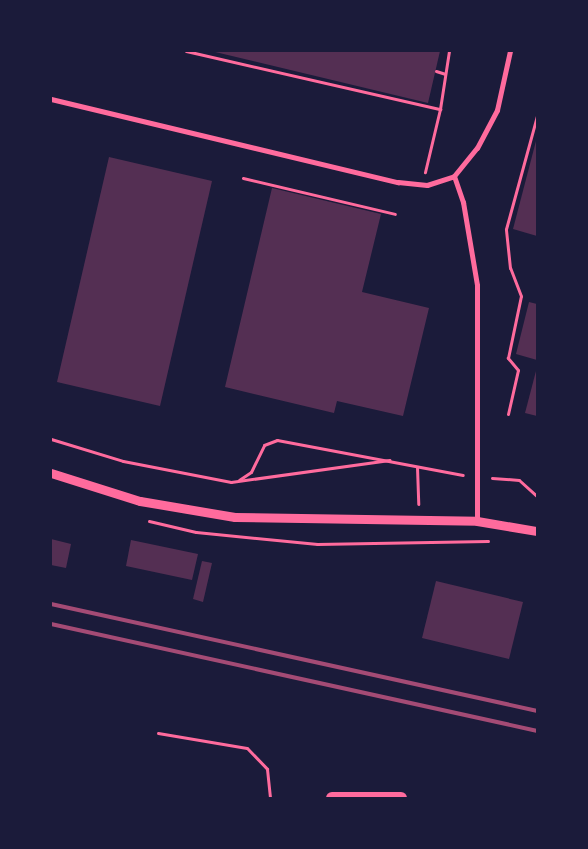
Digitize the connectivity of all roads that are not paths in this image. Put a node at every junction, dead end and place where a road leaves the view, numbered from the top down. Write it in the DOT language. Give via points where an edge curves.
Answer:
graph roads {
  1 [pos="510,51"];
  2 [pos="51,99"];
  3 [pos="454,176"];
  4 [pos="51,473"];
  5 [pos="476,522"];
  6 [pos="537,531"];
  7 [pos="332,798"];
  8 [pos="401,798"];
  1 -- 3 [label="street" via="497,110 477,148"];
  2 -- 3 [label="street" via="422,185"];
  3 -- 5 [label="street" via="463,202 477,285"];
  4 -- 5 [label="street" via="140,501 235,517"];
  5 -- 6 [label="street"];
  7 -- 8 [label="main road"];
}
